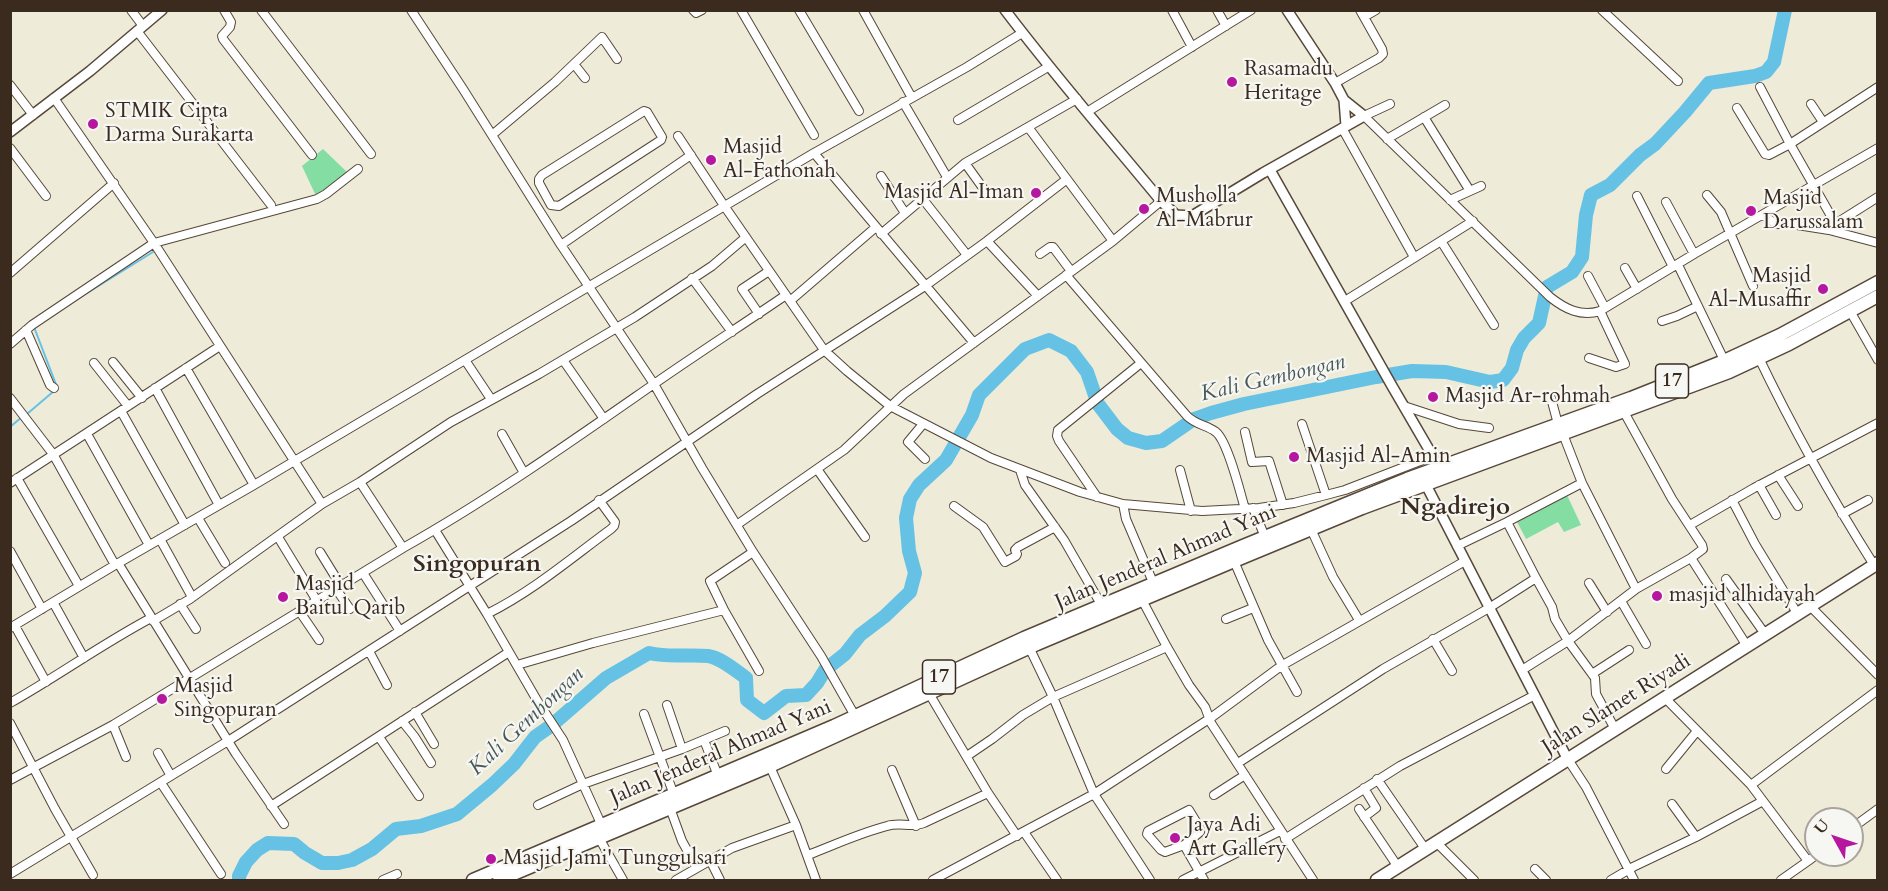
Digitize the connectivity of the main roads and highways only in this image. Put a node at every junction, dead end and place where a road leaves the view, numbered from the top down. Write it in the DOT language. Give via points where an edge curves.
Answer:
graph roads {
  1 [pos="1878,282"];
  2 [pos="1878,296"];
  3 [pos="1727,366"];
  4 [pos="1560,429"];
  5 [pos="1424,480"];
  6 [pos="1876,564"];
  7 [pos="1156,589"];
  8 [pos="1141,596"];
  9 [pos="926,689"];
  10 [pos="768,761"];
  11 [pos="600,832"];
  12 [pos="495,878"];
  13 [pos="473,880"];
  14 [pos="1377,880"];
  1 -- 3 [label="main road, Jalan Jenderal Ahmad Yani / 17" via="1753,346"];
  2 -- 3 [label="main road, Jalan Jenderal Ahmad Yani / 17" via="1759,359"];
  3 -- 4 [label="main road, Jalan Jenderal Ahmad Yani / 17" via="1631,398"];
  3 -- 4 [label="main road, Jalan Jenderal Ahmad Yani / 17" via="1624,412"];
  4 -- 5 [label="main road, Jalan Jenderal Ahmad Yani / 17" via="1438,468"];
  5 -- 7 [label="main road, Jalan Jenderal Ahmad Yani / 17" via="1234,561"];
  5 -- 7 [label="main road, Jalan Jenderal Ahmad Yani / 17" via="1265,537"];
  6 -- 14 [label="main road, Jalan Slamet Riyadi"];
  7 -- 8 [label="main road, Jalan Jenderal Ahmad Yani / 17"];
  8 -- 9 [label="main road, Jalan Jenderal Ahmad Yani / 17"];
  8 -- 9 [label="main road, Jalan Jenderal Ahmad Yani / 17" via="1102,606"];
  9 -- 10 [label="main road, Jalan Jenderal Ahmad Yani / 17"];
  9 -- 10 [label="main road, Jalan Jenderal Ahmad Yani / 17" via="855,716"];
  10 -- 11 [label="main road, Jalan Jenderal Ahmad Yani / 17" via="670,808"];
  10 -- 11 [label="main road, Jalan Jenderal Ahmad Yani / 17" via="718,776"];
  11 -- 12 [label="main road, Jalan Jenderal Ahmad Yani / 17"];
  12 -- 13 [label="main road, Jalan Jenderal Ahmad Yani / 17"];
}
